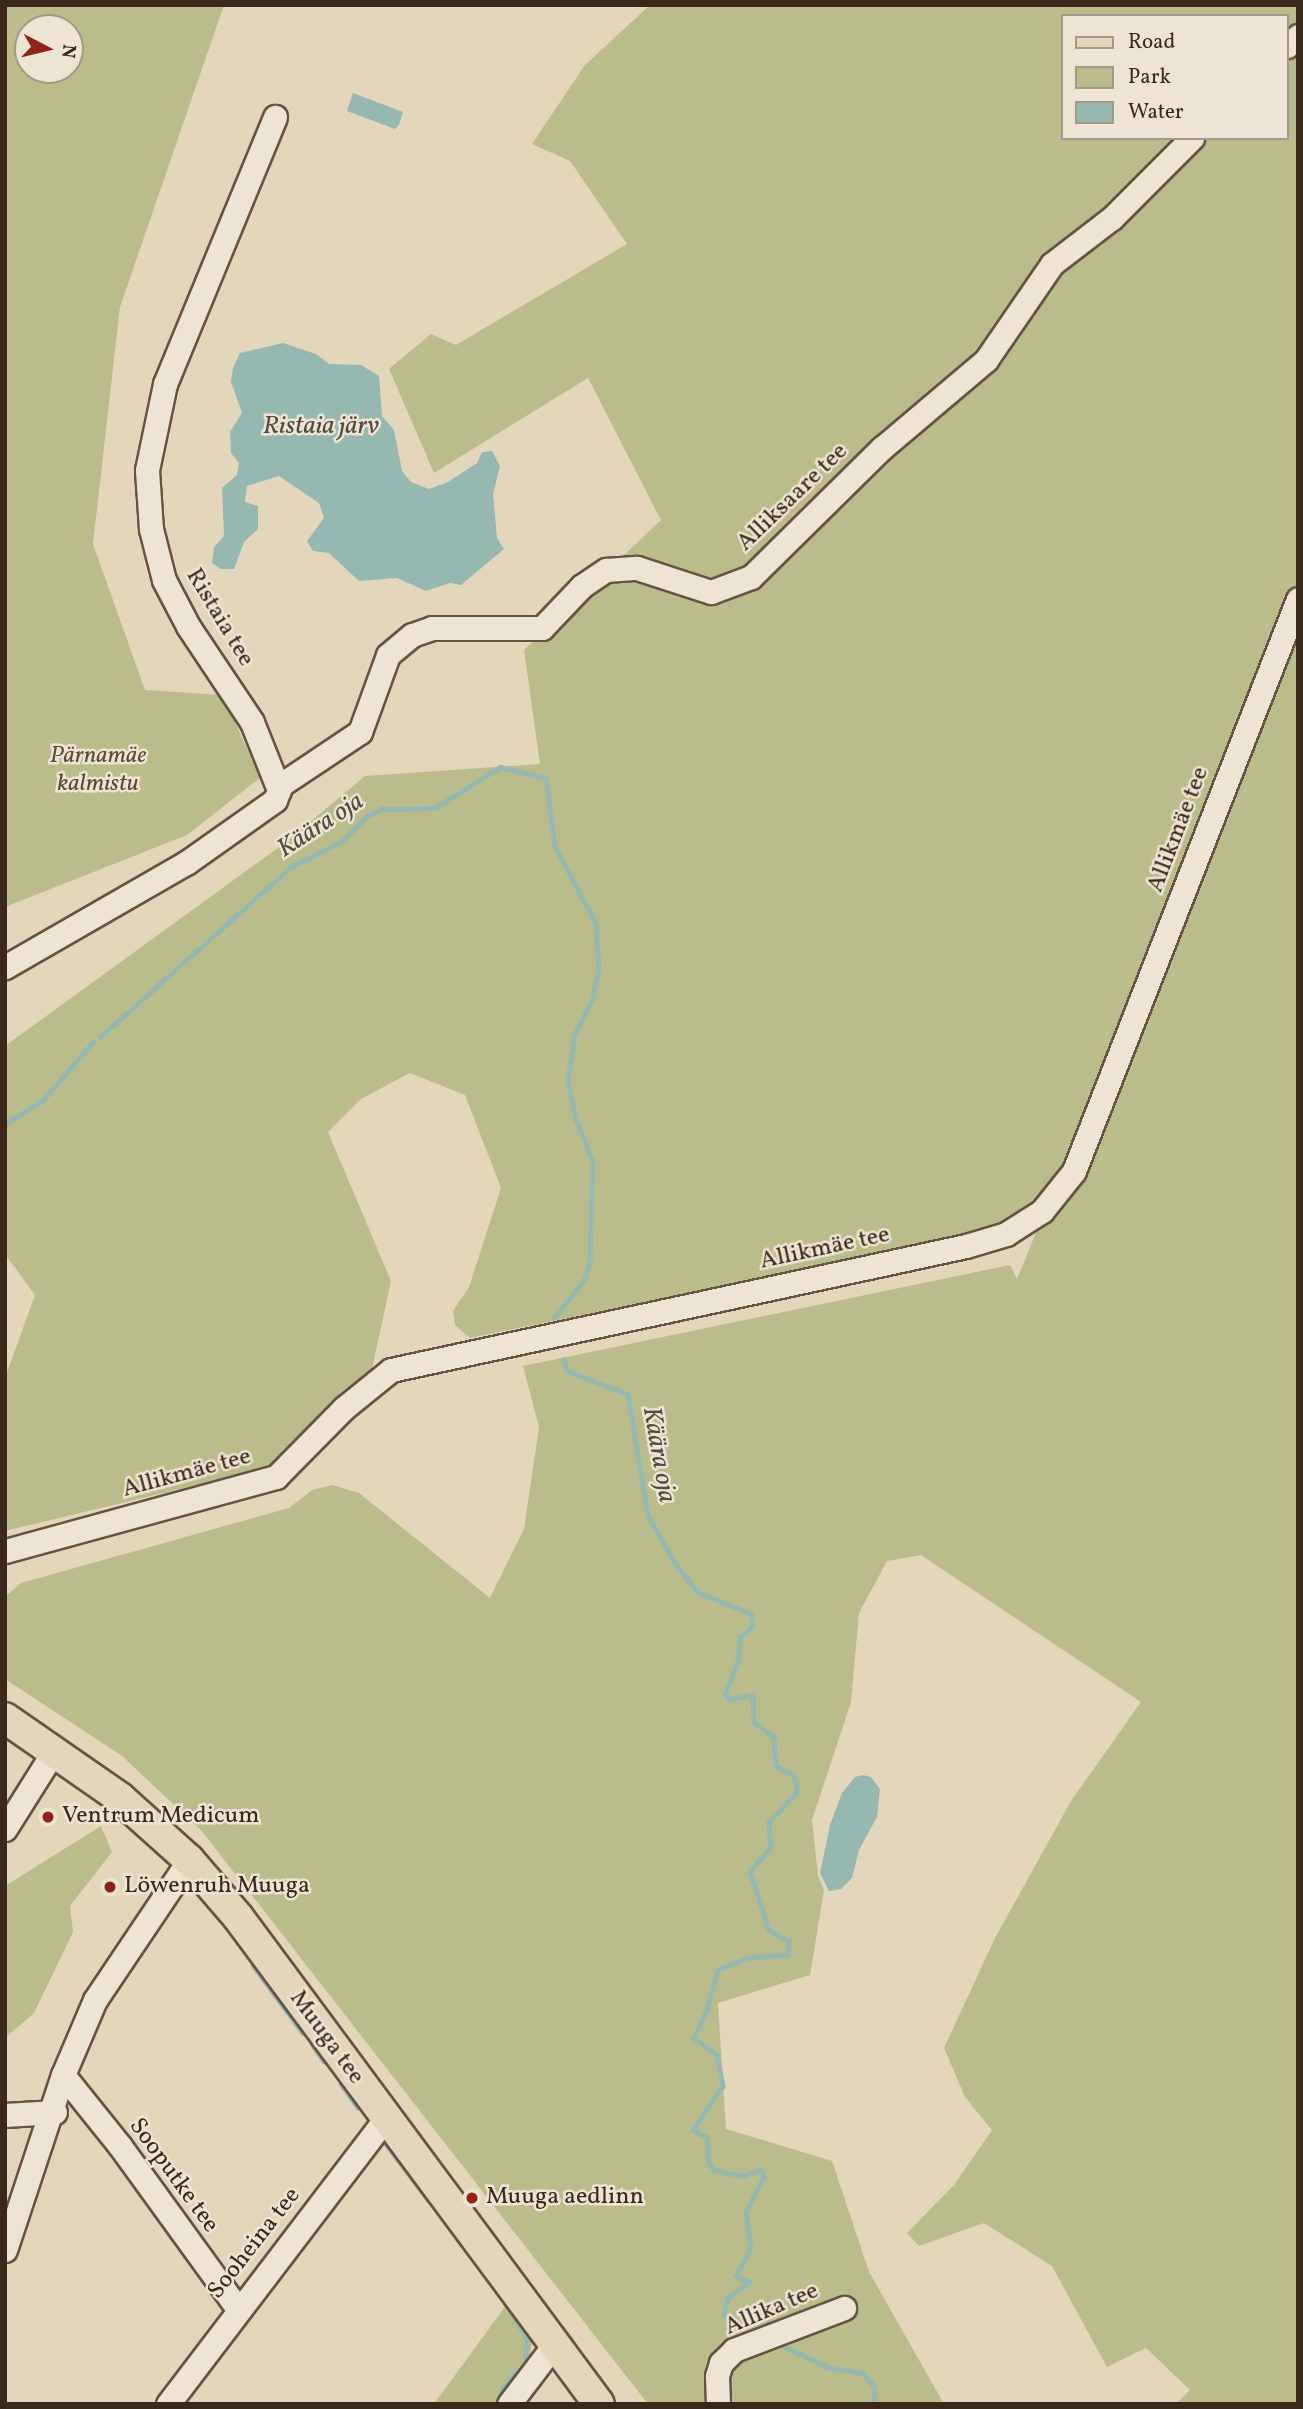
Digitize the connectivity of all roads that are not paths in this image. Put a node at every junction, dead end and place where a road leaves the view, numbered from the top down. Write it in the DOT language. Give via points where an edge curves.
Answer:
graph roads {
  1 [pos="275,117"];
  2 [pos="1190,140"];
  3 [pos="1298,599"];
  4 [pos="279,786"];
  5 [pos="5,967"];
  6 [pos="5,1551"];
  7 [pos="5,1718"];
  8 [pos="54,1751"];
  9 [pos="5,1829"];
  10 [pos="188,1860"];
  11 [pos="63,2075"];
  12 [pos="55,2112"];
  13 [pos="5,2115"];
  14 [pos="386,2118"];
  15 [pos="5,2250"];
  16 [pos="844,2308"];
  17 [pos="238,2309"];
  18 [pos="554,2345"];
  19 [pos="168,2404"];
  20 [pos="509,2404"];
  21 [pos="599,2404"];
  22 [pos="718,2404"];
  1 -- 4 [label="street, Ristaia tee" via="165,384 147,470 151,529 164,580 188,626 252,722"];
  2 -- 4 [label="street, Alliksaare tee" via="1112,219 1052,264 986,360 882,448 751,577 711,592 637,568 606,570 582,586 542,628 432,628 412,635 388,655 360,732"];
  3 -- 6 [label="street, Allikmäe tee" via="1074,1171 1042,1211 1006,1234 966,1246 391,1370 344,1408 276,1477"];
  4 -- 5 [label="street" via="275,800 186,863"];
  7 -- 8 [label="main road, Muuga tee"];
  8 -- 9 [label="street"];
  8 -- 10 [label="main road, Muuga tee" via="120,1798"];
  10 -- 11 [label="street" via="95,2000"];
  10 -- 14 [label="main road, Muuga tee" via="238,1917"];
  11 -- 12 [label="street"];
  11 -- 17 [label="street, Sooputke tee"];
  12 -- 13 [label="street"];
  12 -- 15 [label="street"];
  14 -- 17 [label="street, Sooheina tee"];
  14 -- 18 [label="main road, Muuga tee"];
  16 -- 22 [label="street, Allika tee" via="733,2350 717,2376"];
  17 -- 19 [label="street, Sooheina tee"];
  18 -- 20 [label="street"];
  18 -- 21 [label="main road, Muuga tee"];
}
